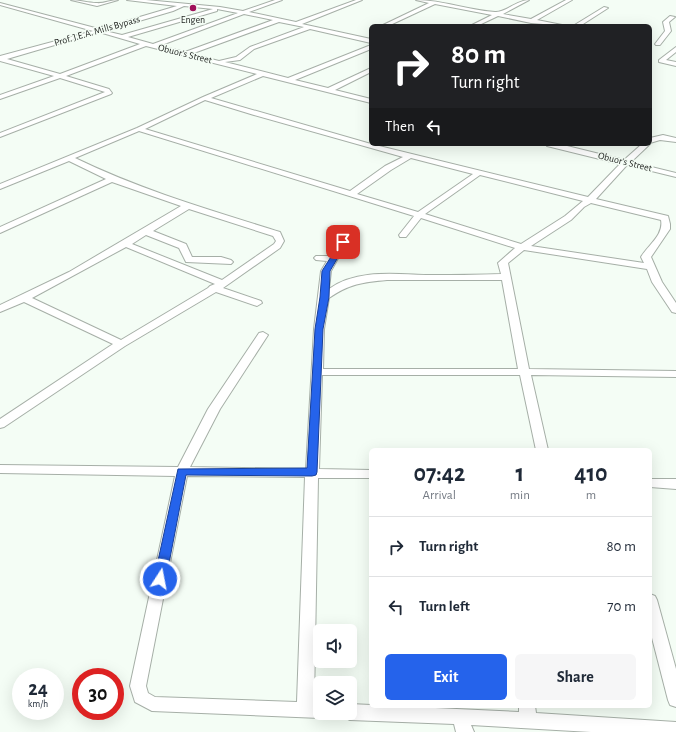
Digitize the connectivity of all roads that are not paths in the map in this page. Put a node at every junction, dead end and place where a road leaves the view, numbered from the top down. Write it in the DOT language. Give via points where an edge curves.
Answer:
graph roads {
  1 [pos="73,0"];
  2 [pos="116,0"];
  3 [pos="129,0"];
  4 [pos="192,0"];
  5 [pos="280,0"];
  6 [pos="360,0"];
  7 [pos="418,0"];
  8 [pos="442,0"];
  9 [pos="527,0"];
  10 [pos="570,0"];
  11 [pos="435,3"];
  12 [pos="0,4"];
  13 [pos="184,4"];
  14 [pos="220,8"];
  15 [pos="606,8"];
  16 [pos="244,13"];
  17 [pos="497,14"];
  18 [pos="672,17"];
  19 [pos="279,20"];
  20 [pos="532,20"];
  21 [pos="296,24"];
  22 [pos="388,24"];
  23 [pos="477,24"];
  24 [pos="525,24"];
  25 [pos="553,24"];
  26 [pos="579,24"];
  27 [pos="310,27"];
  28 [pos="99,31"];
  29 [pos="668,31"];
  30 [pos="676,32"];
  31 [pos="364,35"];
  32 [pos="122,37"];
  33 [pos="357,38"];
  34 [pos="369,41"];
  35 [pos="652,43"];
  36 [pos="146,44"];
  37 [pos="154,46"];
  38 [pos="669,47"];
  39 [pos="369,48"];
  40 [pos="186,54"];
  41 [pos="0,59"];
  42 [pos="216,62"];
  43 [pos="676,64"];
  44 [pos="369,71"];
  45 [pos="262,74"];
  46 [pos="60,76"];
  47 [pos="289,80"];
  48 [pos="330,90"];
  49 [pos="0,97"];
  50 [pos="205,98"];
  51 [pos="369,100"];
  52 [pos="139,129"];
  53 [pos="0,135"];
  54 [pos="652,139"];
  55 [pos="676,140"];
  56 [pos="369,145"];
  57 [pos="373,146"];
  58 [pos="558,146"];
  59 [pos="644,146"];
  60 [pos="410,156"];
  61 [pos="68,158"];
  62 [pos="626,162"];
  63 [pos="478,172"];
  64 [pos="676,175"];
  65 [pos="112,179"];
  66 [pos="0,187"];
  67 [pos="350,195"];
  68 [pos="590,200"];
  69 [pos="188,206"];
  70 [pos="419,215"];
  71 [pos="665,218"];
  72 [pos="676,218"];
  73 [pos="0,230"];
  74 [pos="146,232"];
  75 [pos="403,235"];
  76 [pos="343,242"];
  77 [pos="125,244"];
  78 [pos="522,247"];
  79 [pos="319,258"];
  80 [pos="333,259"];
  81 [pos="228,262"];
  82 [pos="650,267"];
  83 [pos="506,277"];
  84 [pos="223,284"];
  85 [pos="213,288"];
  86 [pos="324,297"];
  87 [pos="24,298"];
  88 [pos="257,303"];
  89 [pos="0,309"];
  90 [pos="676,310"];
  91 [pos="263,335"];
  92 [pos="121,344"];
  93 [pos="317,372"];
  94 [pos="525,372"];
  95 [pos="676,374"];
  96 [pos="0,424"];
  97 [pos="542,448"];
  98 [pos="0,469"];
  99 [pos="182,471"];
  100 [pos="312,472"];
  101 [pos="369,474"];
  102 [pos="652,484"];
  103 [pos="676,484"];
  104 [pos="652,608"];
  105 [pos="676,700"];
  106 [pos="305,710"];
  107 [pos="313,710"];
  108 [pos="357,713"];
  109 [pos="528,713"];
  110 [pos="462,725"];
  111 [pos="676,730"];
  1 -- 2 [label="street" via="97,5"];
  3 -- 13 [label="street"];
  4 -- 13 [label="street, Prof. J.E.A. Mills Bypass"];
  5 -- 16 [label="street"];
  6 -- 21 [label="street"];
  7 -- 11 [label="street"];
  8 -- 11 [label="street"];
  9 -- 17 [label="street"];
  10 -- 20 [label="street"];
  11 -- 17 [label="street"];
  11 -- 22 [label="street"];
  12 -- 28 [label="street, Obuor’s Street"];
  13 -- 14 [label="street"];
  13 -- 28 [label="street, Prof. J.E.A. Mills Bypass"];
  14 -- 16 [label="street"];
  14 -- 32 [label="street"];
  15 -- 26 [label="street"];
  16 -- 19 [label="street"];
  16 -- 37 [label="street"];
  17 -- 20 [label="street"];
  17 -- 23 [label="street"];
  18 -- 29 [label="street" via="666,22"];
  19 -- 21 [label="street"];
  19 -- 40 [label="street"];
  20 -- 24 [label="street"];
  20 -- 25 [label="street"];
  21 -- 27 [label="street"];
  27 -- 33 [label="street"];
  27 -- 42 [label="street" via="252,48 238,59"];
  28 -- 32 [label="street, Obuor’s Street"];
  28 -- 41 [label="street, Prof. J.E.A. Mills Bypass"];
  29 -- 30 [label="street"];
  29 -- 38 [label="street"];
  31 -- 33 [label="street"];
  32 -- 36 [label="street, Obuor’s Street"];
  33 -- 34 [label="street"];
  35 -- 38 [label="street"];
  36 -- 37 [label="street, Obuor’s Street"];
  36 -- 46 [label="street"];
  37 -- 40 [label="street, Obuor’s Street"];
  38 -- 43 [label="street" via="661,61"];
  39 -- 47 [label="street"];
  40 -- 42 [label="street, Obuor’s Street"];
  41 -- 46 [label="street"];
  42 -- 45 [label="street, Obuor’s Street"];
  44 -- 48 [label="street"];
  45 -- 47 [label="street, Obuor’s Street"];
  45 -- 50 [label="street"];
  46 -- 49 [label="street"];
  46 -- 53 [label="street" via="107,90 109,93"];
  47 -- 48 [label="street, Obuor’s Street"];
  48 -- 51 [label="street, Obuor’s Street"];
  50 -- 52 [label="street"];
  50 -- 56 [label="street"];
  52 -- 61 [label="street"];
  52 -- 67 [label="street"];
  54 -- 55 [label="street"];
  57 -- 60 [label="street"];
  58 -- 62 [label="street, Obuor’s Street"];
  59 -- 62 [label="street"];
  60 -- 63 [label="street"];
  60 -- 67 [label="street"];
  61 -- 65 [label="street"];
  61 -- 66 [label="street"];
  62 -- 64 [label="street, Obuor’s Street"];
  62 -- 68 [label="street"];
  63 -- 68 [label="street"];
  63 -- 70 [label="street"];
  65 -- 69 [label="street"];
  65 -- 73 [label="street"];
  67 -- 70 [label="street"];
  68 -- 71 [label="street"];
  68 -- 78 [label="street" via="555,227"];
  69 -- 74 [label="street"];
  69 -- 84 [label="street" via="277,234 280,241 277,246"];
  70 -- 75 [label="street"];
  70 -- 78 [label="street"];
  71 -- 72 [label="street"];
  71 -- 82 [label="street" via="666,228 646,257"];
  74 -- 77 [label="street"];
  74 -- 81 [label="street" via="183,246 189,260"];
  76 -- 80 [label="street"];
  77 -- 84 [label="street"];
  77 -- 87 [label="street"];
  78 -- 82 [label="street"];
  78 -- 83 [label="street" via="503,263"];
  79 -- 80 [label="street"];
  80 -- 86 [label="street" via="326,271"];
  82 -- 90 [label="street"];
  83 -- 86 [label="street" via="360,279"];
  83 -- 94 [label="street"];
  84 -- 85 [label="street"];
  85 -- 88 [label="street"];
  85 -- 92 [label="street"];
  86 -- 93 [label="street" via="319,329"];
  87 -- 89 [label="street"];
  87 -- 92 [label="street"];
  91 -- 99 [label="street" via="214,409"];
  92 -- 96 [label="street"];
  93 -- 94 [label="street"];
  93 -- 100 [label="street"];
  94 -- 95 [label="street"];
  94 -- 97 [label="street"];
  98 -- 99 [label="street"];
  99 -- 100 [label="street"];
  99 -- 106 [label="street" via="138,686 141,697 152,704"];
  100 -- 101 [label="street"];
  100 -- 106 [label="street"];
  102 -- 103 [label="street"];
  104 -- 105 [label="street"];
  106 -- 107 [label="street"];
  108 -- 110 [label="street"];
  109 -- 110 [label="street"];
  109 -- 111 [label="street"];
}
